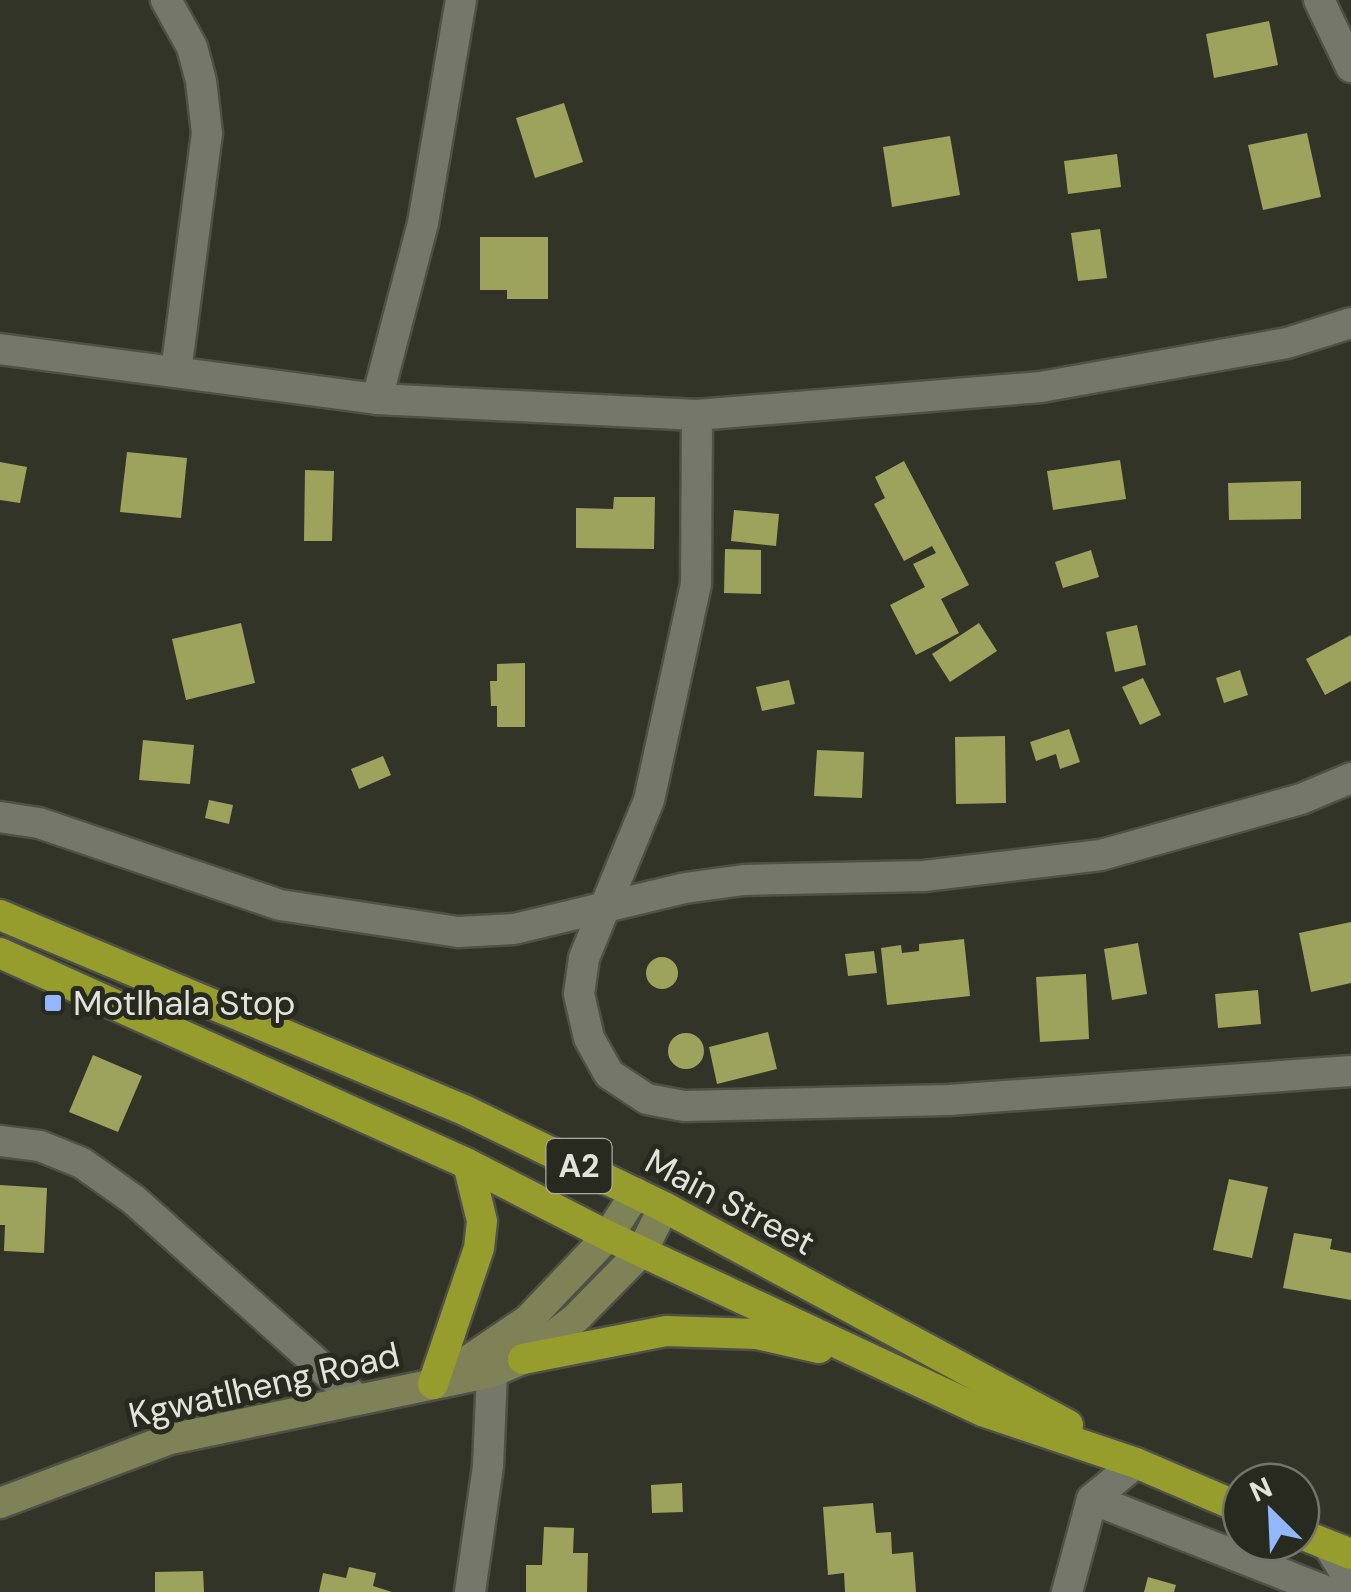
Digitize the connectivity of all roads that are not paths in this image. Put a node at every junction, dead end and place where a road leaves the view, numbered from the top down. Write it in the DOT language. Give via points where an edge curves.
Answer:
graph roads {
  1 [pos="166,0"];
  2 [pos="461,0"];
  3 [pos="1320,0"];
  4 [pos="1351,67"];
  5 [pos="1351,324"];
  6 [pos="0,348"];
  7 [pos="176,372"];
  8 [pos="377,399"];
  9 [pos="697,415"];
  10 [pos="1351,778"];
  11 [pos="0,816"];
  12 [pos="605,907"];
  13 [pos="0,915"];
  14 [pos="0,953"];
  15 [pos="1351,1071"];
  16 [pos="0,1142"];
  17 [pos="468,1164"];
  18 [pos="636,1194"];
  19 [pos="664,1206"];
  20 [pos="608,1236"];
  21 [pos="642,1251"];
  22 [pos="871,1358"];
  23 [pos="524,1360"];
  24 [pos="492,1372"];
  25 [pos="433,1384"];
  26 [pos="357,1399"];
  27 [pos="1136,1463"];
  28 [pos="1092,1499"];
  29 [pos="1221,1499"];
  30 [pos="0,1502"];
  31 [pos="1327,1544"];
  32 [pos="1351,1582"];
  33 [pos="470,1592"];
  34 [pos="1067,1592"];
  35 [pos="1328,1592"];
  1 -- 7 [label="street" via="192,47 207,133"];
  2 -- 8 [label="street" via="423,223"];
  3 -- 4 [label="street"];
  5 -- 9 [label="street" via="1041,387"];
  6 -- 7 [label="street"];
  7 -- 8 [label="street"];
  8 -- 9 [label="street"];
  9 -- 12 [label="street" via="696,584 649,800"];
  10 -- 12 [label="street" via="1100,855 924,876 744,880"];
  11 -- 12 [label="street" via="39,823 280,905 458,932 514,929"];
  12 -- 15 [label="street" via="584,958 579,994 589,1038 609,1074 647,1100 684,1106 948,1100"];
  13 -- 18 [label="highway, Main Street / A2" via="464,1110"];
  14 -- 17 [label="highway, Main Street / A2"];
  16 -- 26 [label="street" via="40,1146 82,1163 134,1200"];
  17 -- 20 [label="highway, Main Street / A2"];
  17 -- 25 [label="highway" via="482,1221 479,1248"];
  18 -- 19 [label="highway, Main Street / A2"];
  18 -- 20 [label="street, Kgwatlheng Road"];
  19 -- 21 [label="street, Kgwatlheng Road"];
  19 -- 27 [label="highway, Main Street / A2"];
  20 -- 21 [label="highway, Main Street / A2"];
  20 -- 25 [label="street, Kgwatlheng Road" via="528,1320"];
  21 -- 22 [label="highway, Main Street / A2"];
  21 -- 23 [label="street, Kgwatlheng Road"];
  22 -- 23 [label="highway" via="757,1334 666,1332"];
  22 -- 27 [label="highway, Main Street / A2" via="982,1411"];
  23 -- 24 [label="street, Kgwatlheng Road"];
  24 -- 25 [label="street, Kgwatlheng Road"];
  24 -- 33 [label="street" via="488,1466"];
  25 -- 26 [label="street, Kgwatlheng Road"];
  26 -- 30 [label="street, Kgwatlheng Road" via="170,1439"];
  27 -- 28 [label="street"];
  27 -- 29 [label="highway, Main Street / A2"];
  28 -- 34 [label="street"];
  28 -- 35 [label="street"];
  31 -- 32 [label="street"];
}
